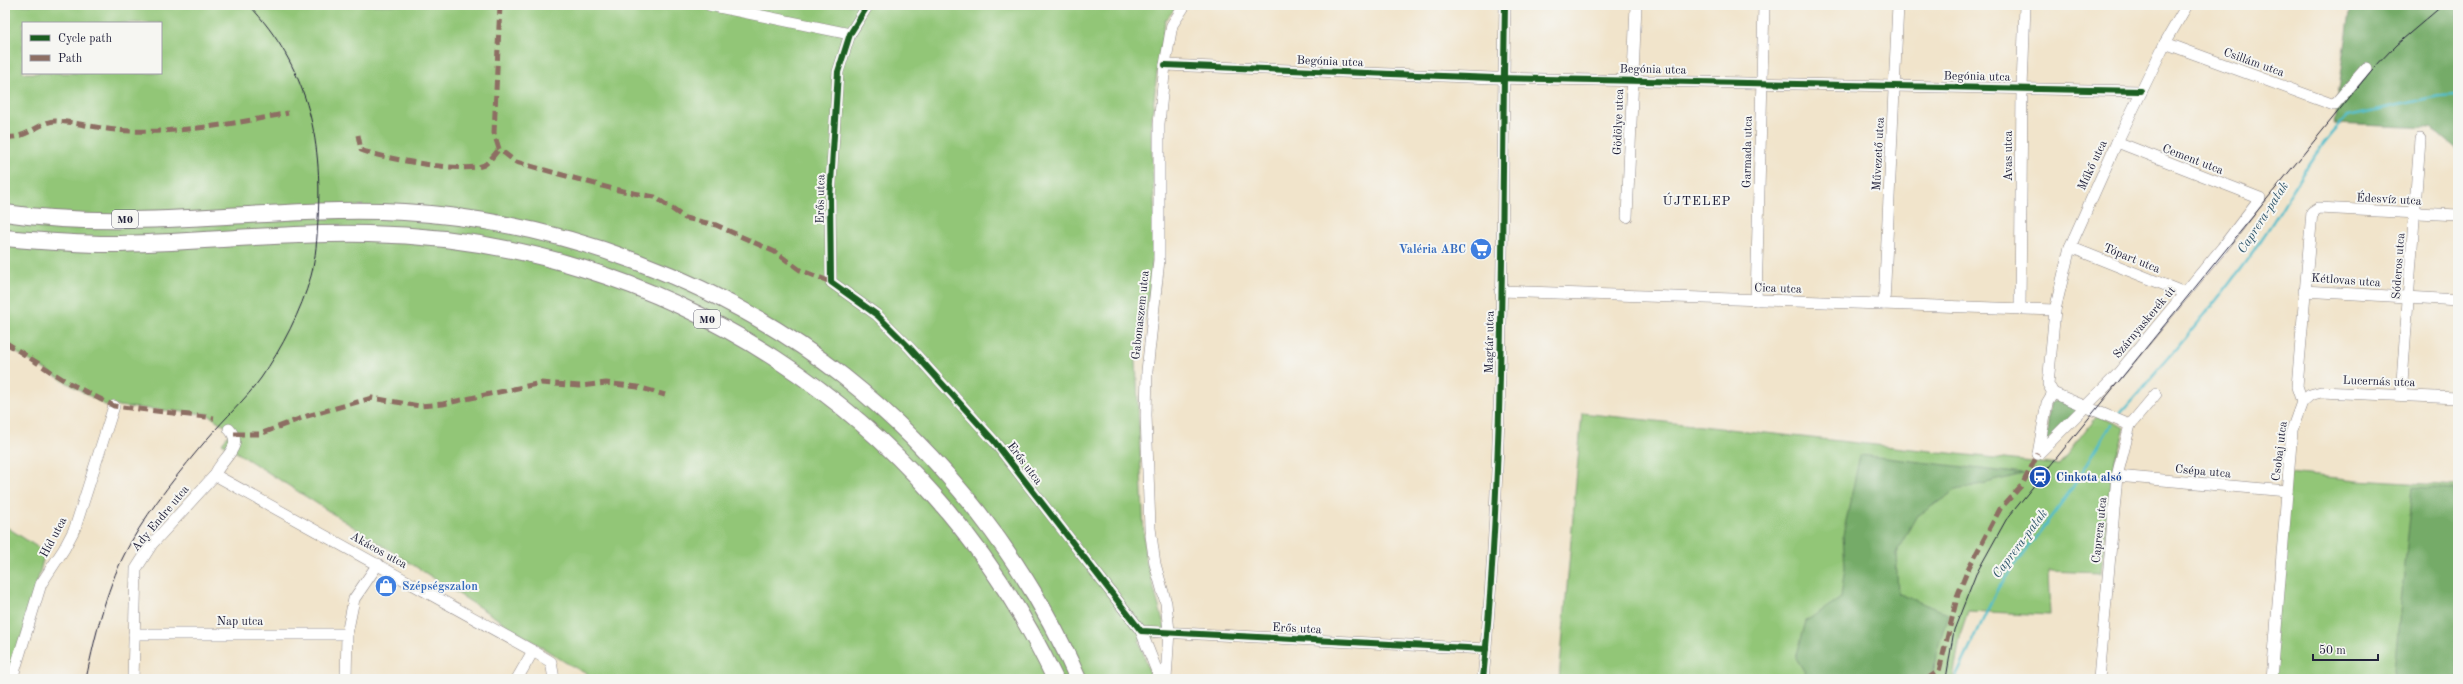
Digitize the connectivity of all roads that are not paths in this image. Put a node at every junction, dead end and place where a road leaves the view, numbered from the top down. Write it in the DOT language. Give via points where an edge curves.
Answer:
graph roads {
  1 [pos="709,5"];
  2 [pos="868,5"];
  3 [pos="1185,5"];
  4 [pos="1505,5"];
  5 [pos="1636,5"];
  6 [pos="1764,5"];
  7 [pos="1898,5"];
  8 [pos="2025,5"];
  9 [pos="2187,5"];
  10 [pos="850,34"];
  11 [pos="2165,43"];
  12 [pos="1165,65"];
  13 [pos="2366,68"];
  14 [pos="1503,77"];
  15 [pos="1633,80"];
  16 [pos="1762,82"];
  17 [pos="1894,85"];
  18 [pos="2022,88"];
  19 [pos="2141,92"];
  20 [pos="2420,139"];
  21 [pos="2117,142"];
  22 [pos="2260,198"];
  23 [pos="5,213"];
  24 [pos="2415,213"];
  25 [pos="2458,215"];
  26 [pos="1628,217"];
  27 [pos="5,238"];
  28 [pos="2070,247"];
  29 [pos="1500,291"];
  30 [pos="2304,291"];
  31 [pos="2185,293"];
  32 [pos="2408,297"];
  33 [pos="1756,300"];
  34 [pos="2458,300"];
  35 [pos="1884,304"];
  36 [pos="2020,308"];
  37 [pos="2055,310"];
  38 [pos="2053,392"];
  39 [pos="2156,394"];
  40 [pos="2401,395"];
  41 [pos="2458,398"];
  42 [pos="2302,402"];
  43 [pos="2087,405"];
  44 [pos="114,406"];
  45 [pos="2130,424"];
  46 [pos="229,429"];
  47 [pos="214,475"];
  48 [pos="2117,476"];
  49 [pos="2287,491"];
  50 [pos="378,564"];
  51 [pos="1141,631"];
  52 [pos="1169,632"];
  53 [pos="134,634"];
  54 [pos="347,634"];
  55 [pos="1486,649"];
  56 [pos="533,651"];
  57 [pos="12,679"];
  58 [pos="134,679"];
  59 [pos="346,679"];
  60 [pos="517,679"];
  61 [pos="554,679"];
  62 [pos="1055,679"];
  63 [pos="1078,679"];
  64 [pos="1160,679"];
  65 [pos="1166,679"];
  66 [pos="1483,679"];
  67 [pos="2099,679"];
  68 [pos="2272,679"];
  1 -- 10 [label="street"];
  2 -- 10 [label="street, Erős utca"];
  3 -- 12 [label="street, Gabonaszem utca" via="1172,25"];
  4 -- 14 [label="street, Magtár utca"];
  5 -- 15 [label="street, Gödölye utca"];
  6 -- 16 [label="street, Garmada utca"];
  7 -- 17 [label="street, Művezető utca"];
  8 -- 18 [label="street, Avas utca"];
  9 -- 11 [label="street, Műkő utca"];
  10 -- 51 [label="street, Erős utca" via="838,80 830,198 831,282 877,315 994,441"];
  11 -- 13 [label="street, Csillám utca" via="2334,105"];
  11 -- 19 [label="street, Műkő utca"];
  12 -- 14 [label="street, Begónia utca"];
  12 -- 52 [label="street, Gabonaszem utca" via="1159,124 1159,260 1147,371 1146,415 1150,528 1155,564 1166,603"];
  14 -- 15 [label="street, Begónia utca"];
  14 -- 29 [label="street, Magtár utca"];
  15 -- 16 [label="street, Begónia utca"];
  15 -- 26 [label="street, Gödölye utca"];
  16 -- 17 [label="street, Begónia utca"];
  16 -- 33 [label="street, Garmada utca"];
  17 -- 18 [label="street, Begónia utca"];
  17 -- 35 [label="street, Művezető utca"];
  18 -- 19 [label="street, Begónia utca"];
  18 -- 36 [label="street, Avas utca"];
  19 -- 21 [label="street, Műkő utca"];
  20 -- 24 [label="street, Sóderos utca"];
  21 -- 22 [label="street, Cement utca"];
  21 -- 28 [label="street, Műkő utca"];
  22 -- 31 [label="street, Szárnyaskerék út"];
  23 -- 63 [label="highway, M0" via="36,218 95,220 368,211 447,216 504,224 591,247 689,284 770,327 842,376 913,441 967,501 1011,560 1043,612"];
  24 -- 25 [label="street, Édesvíz utca"];
  24 -- 30 [label="street, Édesvíz utca" via="2318,208 2312,212"];
  24 -- 32 [label="street, Sóderos utca"];
  27 -- 62 [label="highway, M0" via="107,244 368,234 424,237 485,245 548,258 659,296 745,339 786,365 839,404 883,442 929,489 985,558 1022,616"];
  28 -- 31 [label="street, Tópart utca"];
  28 -- 37 [label="street, Műkő utca"];
  29 -- 33 [label="street, Cica utca"];
  29 -- 55 [label="street, Magtár utca" via="1495,536"];
  30 -- 32 [label="street, Kétlovas utca"];
  30 -- 42 [label="street" via="2297,387"];
  31 -- 43 [label="street, Szárnyaskerék út" via="2116,376"];
  32 -- 34 [label="street, Kétlovas utca"];
  32 -- 40 [label="street, Sóderos utca"];
  33 -- 35 [label="street, Cica utca"];
  35 -- 36 [label="street, Cica utca"];
  36 -- 37 [label="street, Cica utca"];
  37 -- 38 [label="street, Műkő utca" via="2048,384"];
  38 -- 43 [label="street"];
  38 -- 43 [label="street, Szárnyaskerék út" via="2047,403 2038,454"];
  39 -- 45 [label="street, Caprera utca"];
  40 -- 41 [label="street, Lucernás utca"];
  40 -- 42 [label="street, Lucernás utca" via="2321,392 2310,395"];
  42 -- 49 [label="street, Csobaj utca" via="2292,430"];
  43 -- 45 [label="street"];
  44 -- 57 [label="street, Híd utca" via="75,528 41,584"];
  45 -- 48 [label="street, Caprera utca"];
  46 -- 47 [label="street, Ady Endre utca" via="234,434 235,446 218,465"];
  47 -- 50 [label="street, Akácos utca"];
  47 -- 53 [label="street, Ady Endre utca" via="141,559 136,569 134,584"];
  48 -- 49 [label="street, Csépa utca"];
  48 -- 67 [label="street, Caprera utca"];
  49 -- 68 [label="street, Csobaj utca"];
  50 -- 54 [label="street" via="354,599"];
  50 -- 56 [label="street, Akácos utca"];
  51 -- 52 [label="street, Erős utca"];
  51 -- 64 [label="street"];
  52 -- 55 [label="street, Erős utca"];
  52 -- 65 [label="street, Gabonaszem utca"];
  53 -- 54 [label="street, Nap utca"];
  53 -- 58 [label="street, Ady Endre utca"];
  54 -- 59 [label="street"];
  55 -- 66 [label="street, Magtár utca"];
  56 -- 60 [label="street"];
  56 -- 61 [label="street, Akácos utca" via="551,662"];
}
